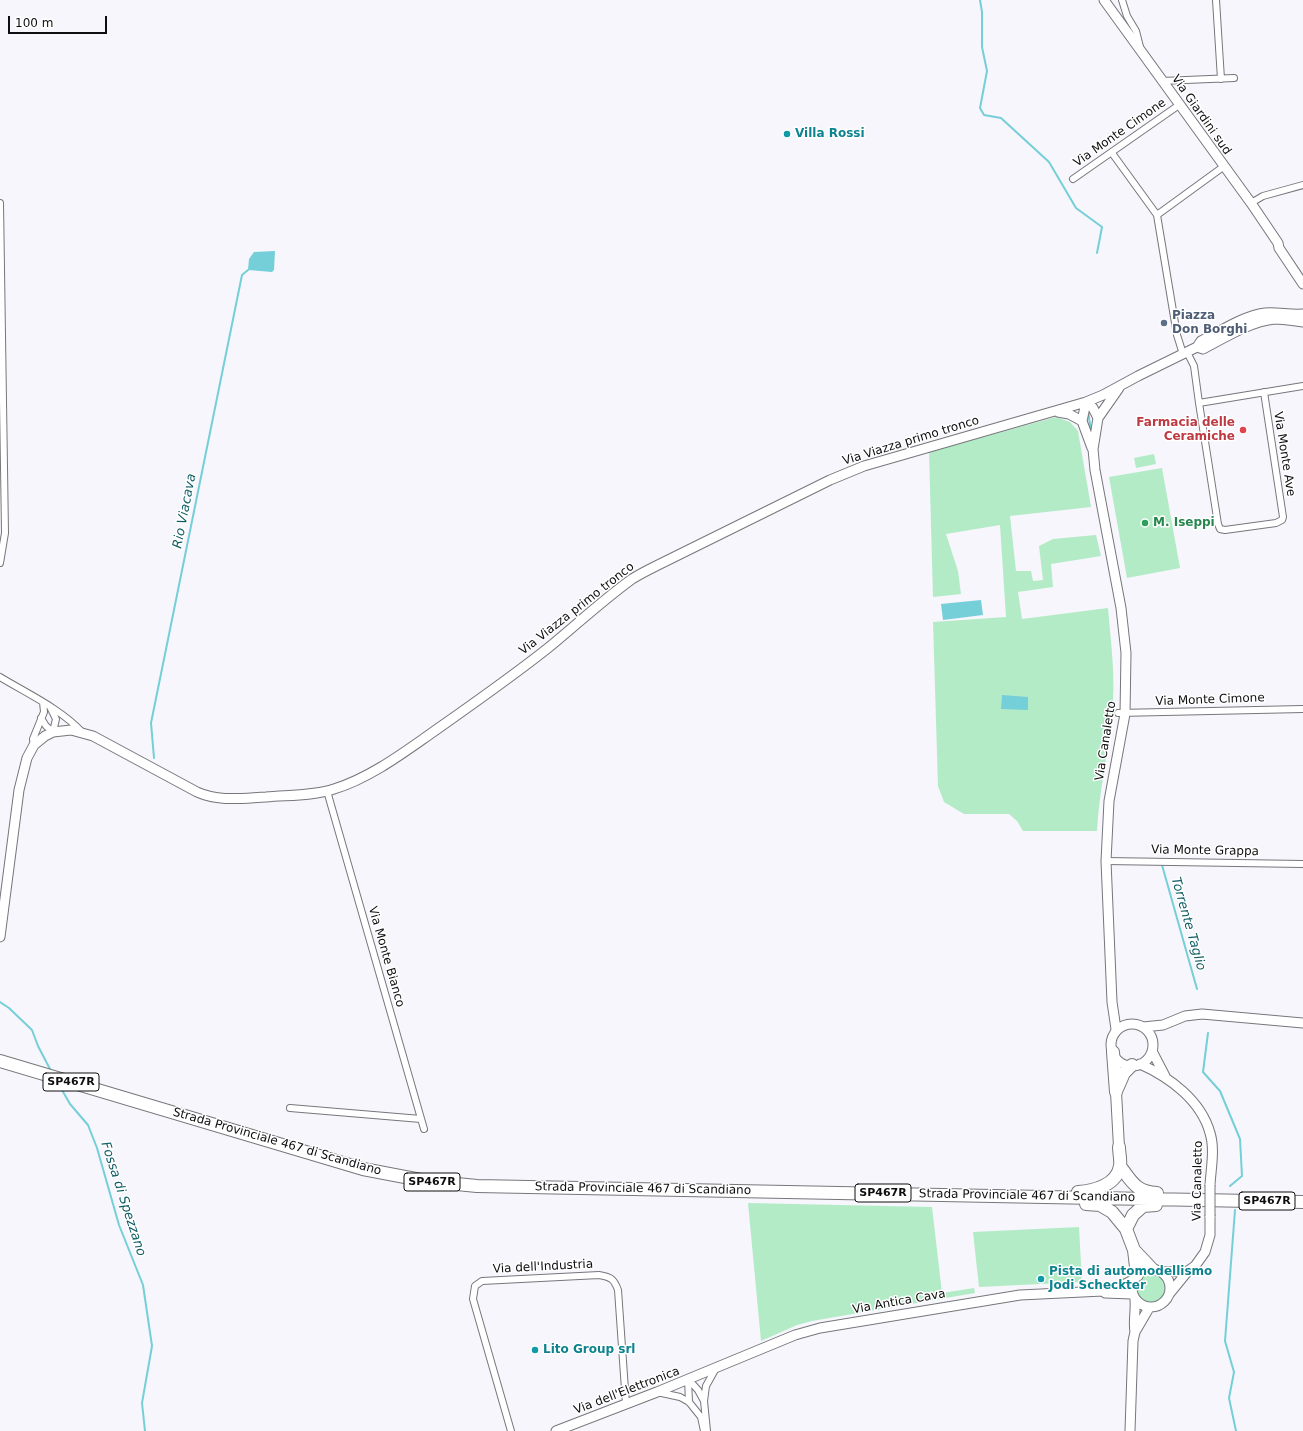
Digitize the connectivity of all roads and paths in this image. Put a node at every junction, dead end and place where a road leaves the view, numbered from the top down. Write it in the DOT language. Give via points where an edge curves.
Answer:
graph roads {
  1 [pos="1105,0"];
  2 [pos="1122,0"];
  3 [pos="1216,0"];
  4 [pos="1140,50"];
  5 [pos="1234,78"];
  6 [pos="1221,79"];
  7 [pos="1162,81"];
  8 [pos="1179,105"];
  9 [pos="1112,153"];
  10 [pos="1223,167"];
  11 [pos="1073,179"];
  12 [pos="1303,185"];
  13 [pos="0,203"];
  14 [pos="1251,203"];
  15 [pos="1157,215"];
  16 [pos="1278,243"];
  17 [pos="1303,274"];
  18 [pos="1303,284"];
  19 [pos="1303,314"];
  20 [pos="1303,322"];
  21 [pos="1197,348"];
  22 [pos="1185,353"];
  23 [pos="1120,386"];
  24 [pos="1303,386"];
  25 [pos="1264,392"];
  26 [pos="1086,402"];
  27 [pos="1199,403"];
  28 [pos="1056,411"];
  29 [pos="1098,418"];
  30 [pos="1082,421"];
  31 [pos="1093,449"];
  32 [pos="0,563"];
  33 [pos="0,677"];
  34 [pos="43,702"];
  35 [pos="49,706"];
  36 [pos="1303,709"];
  37 [pos="1122,713"];
  38 [pos="41,718"];
  39 [pos="53,732"];
  40 [pos="83,733"];
  41 [pos="34,745"];
  42 [pos="327,791"];
  43 [pos="1106,861"];
  44 [pos="1303,864"];
  45 [pos="0,937"];
  46 [pos="1114,1015"];
  47 [pos="1303,1023"];
  48 [pos="1133,1024"];
  49 [pos="1163,1025"];
  50 [pos="1144,1027"];
  51 [pos="1116,1033"];
  52 [pos="1153,1040"];
  53 [pos="1152,1051"];
  54 [pos="1113,1052"];
  55 [pos="1,1062"];
  56 [pos="1136,1064"];
  57 [pos="1166,1077"];
  58 [pos="1116,1092"];
  59 [pos="290,1108"];
  60 [pos="421,1119"];
  61 [pos="424,1129"];
  62 [pos="1119,1147"];
  63 [pos="1120,1166"];
  64 [pos="1013,1196"];
  65 [pos="1231,1201"];
  66 [pos="1303,1202"];
  67 [pos="1126,1229"];
  68 [pos="1134,1250"];
  69 [pos="1157,1270"];
  70 [pos="1188,1271"];
  71 [pos="1135,1278"];
  72 [pos="1103,1291"];
  73 [pos="1170,1293"];
  74 [pos="1134,1297"];
  75 [pos="1149,1308"];
  76 [pos="1134,1332"];
  77 [pos="716,1368"];
  78 [pos="706,1372"];
  79 [pos="688,1380"];
  80 [pos="657,1392"];
  81 [pos="704,1401"];
  82 [pos="689,1402"];
  83 [pos="626,1404"];
  84 [pos="511,1431"];
  85 [pos="556,1431"];
  86 [pos="704,1431"];
  87 [pos="707,1431"];
  88 [pos="1130,1431"];
  1 -- 4 [label="street, Via Giardini sud"];
  2 -- 4 [label="street" via="1136,32"];
  3 -- 6 [label="street"];
  4 -- 7 [label="street, Via Giardini sud"];
  5 -- 6 [label="street"];
  6 -- 7 [label="street"];
  7 -- 8 [label="street, Via Giardini sud"];
  8 -- 9 [label="street, Via Monte Cimone"];
  8 -- 10 [label="street, Via Giardini sud"];
  9 -- 11 [label="street, Via Monte Cimone"];
  9 -- 15 [label="street"];
  10 -- 14 [label="street, Via Giardini sud"];
  10 -- 15 [label="street"];
  12 -- 14 [label="street" via="1263,196"];
  13 -- 32 [label="street" via="5,533"];
  14 -- 16 [label="street, Via Giardini sud"];
  15 -- 22 [label="street" via="1177,335"];
  16 -- 17 [label="street" via="1284,246"];
  16 -- 18 [label="street"];
  19 -- 21 [label="street, Via Viazza primo tronco" via="1268,313 1254,316 1201,341"];
  20 -- 21 [label="street, Via Viazza primo tronco" via="1286,319 1263,321 1202,349"];
  21 -- 22 [label="street, Via Viazza primo tronco"];
  22 -- 23 [label="street, Via Viazza primo tronco"];
  22 -- 27 [label="street" via="1194,366"];
  23 -- 26 [label="street, Via Viazza primo tronco"];
  23 -- 29 [label="street, Via Canaletto"];
  24 -- 25 [label="street"];
  25 -- 27 [label="street"];
  25 -- 27 [label="street, Via Monte Ave" via="1283,517 1276,523 1220,529"];
  26 -- 28 [label="street, Via Viazza primo tronco"];
  26 -- 29 [label="street"];
  26 -- 30 [label="street"];
  28 -- 30 [label="street"];
  28 -- 42 [label="street, Via Viazza primo tronco" via="864,466 830,480 656,566 633,578 547,648 408,750 354,781"];
  29 -- 31 [label="street, Via Canaletto"];
  30 -- 31 [label="street, Via Canaletto"];
  31 -- 37 [label="street, Via Canaletto" via="1121,608 1126,653"];
  33 -- 34 [label="street"];
  34 -- 35 [label="street"];
  34 -- 38 [label="street" via="44,712"];
  35 -- 39 [label="street" via="56,719"];
  35 -- 40 [label="street" via="74,723"];
  36 -- 37 [label="street, Via Monte Cimone"];
  37 -- 43 [label="street, Via Canaletto" via="1109,801"];
  38 -- 39 [label="street"];
  38 -- 41 [label="street" via="33,739"];
  39 -- 40 [label="street, Via Viazza primo tronco" via="71,730"];
  39 -- 41 [label="street"];
  40 -- 42 [label="street, Via Viazza primo tronco" via="205,796 232,799"];
  41 -- 45 [label="street" via="27,758 19,790"];
  42 -- 60 [label="street, Via Monte Bianco"];
  43 -- 44 [label="street, Via Monte Grappa"];
  43 -- 46 [label="street, Via Canaletto"];
  46 -- 48 [label="street" via="1126,1024"];
  46 -- 51 [label="street, Via Canaletto"];
  47 -- 49 [label="street" via="1202,1014 1185,1016"];
  48 -- 50 [label="street"];
  48 -- 51 [label="street" via="1121,1027"];
  49 -- 50 [label="street"];
  49 -- 52 [label="street"];
  50 -- 52 [label="street"];
  51 -- 54 [label="street" via="1112,1044"];
  52 -- 53 [label="street"];
  53 -- 56 [label="street" via="1148,1057"];
  53 -- 57 [label="street, Via Canaletto"];
  54 -- 56 [label="street" via="1121,1062"];
  54 -- 58 [label="highway"];
  55 -- 64 [label="highway, Strada Provinciale 467 di Scandiano / SP467R" via="10,1069 18,1067 363,1169 426,1181 477,1186"];
  56 -- 57 [label="street, Via Canaletto"];
  56 -- 58 [label="highway" via="1124,1073"];
  57 -- 70 [label="street, Via Canaletto, bridge" via="1197,1107 1210,1132 1212,1146 1210,1235 1205,1252"];
  58 -- 62 [label="main road"];
  59 -- 60 [label="street"];
  60 -- 61 [label="street, Via Monte Bianco"];
  62 -- 63 [label="highway"];
  63 -- 64 [label="highway" via="1114,1178 1104,1186 1084,1191"];
  63 -- 65 [label="highway" via="1134,1185 1146,1193 1188,1194"];
  64 -- 65 [label="highway, Strada Provinciale 467 di Scandiano / SP467R"];
  64 -- 67 [label="highway" via="1100,1205 1112,1212"];
  65 -- 66 [label="highway, Strada Provinciale 467 di Scandiano / SP467R"];
  65 -- 67 [label="highway" via="1143,1206 1133,1215"];
  67 -- 68 [label="highway"];
  68 -- 69 [label="highway"];
  68 -- 71 [label="highway"];
  69 -- 70 [label="street"];
  69 -- 71 [label="street" via="1146,1270"];
  69 -- 73 [label="street" via="1169,1281"];
  70 -- 73 [label="street, Via Canaletto"];
  71 -- 72 [label="street, Via Antica Cava" via="1119,1287"];
  71 -- 74 [label="street" via="1131,1287"];
  72 -- 74 [label="street, Via Antica Cava"];
  72 -- 77 [label="street, Via Antica Cava" via="1020,1294 820,1328 795,1335"];
  73 -- 75 [label="street" via="1160,1305"];
  74 -- 75 [label="street" via="1141,1305"];
  74 -- 76 [label="street"];
  75 -- 76 [label="street"];
  76 -- 88 [label="street"];
  77 -- 78 [label="street, Via Antica Cava"];
  77 -- 81 [label="street" via="706,1386"];
  78 -- 79 [label="street, Via dell'Elettronica"];
  79 -- 80 [label="street, Via dell'Elettronica"];
  79 -- 81 [label="street"];
  79 -- 82 [label="street"];
  80 -- 82 [label="street" via="680,1397"];
  80 -- 83 [label="street, Via dell'Elettronica"];
  81 -- 87 [label="street"];
  82 -- 86 [label="street" via="701,1417"];
  83 -- 84 [label="street, Via dell'Industria" via="618,1290 615,1281 607,1276 598,1275 482,1281 476,1286 473,1299"];
  83 -- 85 [label="street, Via dell'Elettronica"];
}
